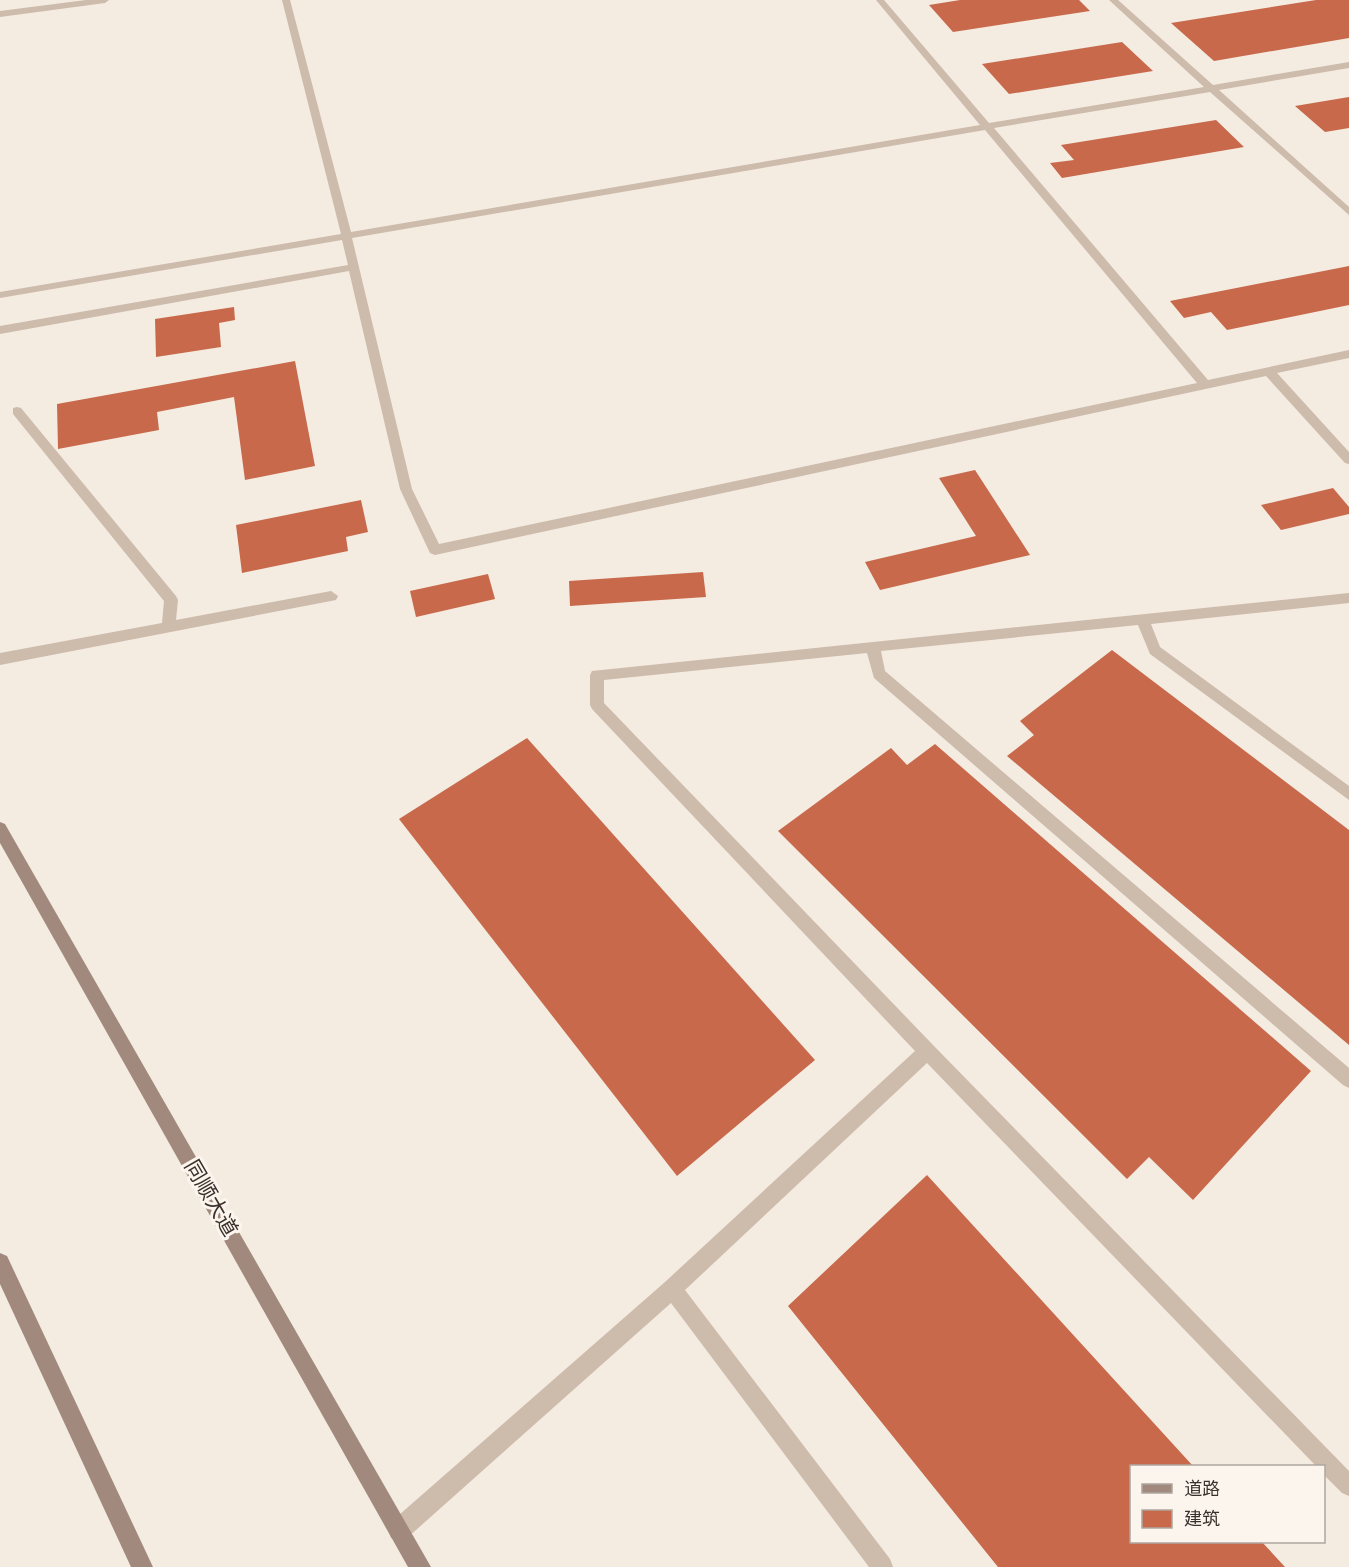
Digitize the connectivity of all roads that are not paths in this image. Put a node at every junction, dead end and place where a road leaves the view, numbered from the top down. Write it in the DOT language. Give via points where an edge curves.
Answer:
graph roads {
  1 [pos="105,0"];
  2 [pos="286,0"];
  3 [pos="879,0"];
  4 [pos="1113,0"];
  5 [pos="0,14"];
  6 [pos="1349,65"];
  7 [pos="1210,89"];
  8 [pos="988,128"];
  9 [pos="1349,212"];
  10 [pos="346,234"];
  11 [pos="354,267"];
  12 [pos="0,295"];
  13 [pos="0,330"];
  14 [pos="1349,354"];
  15 [pos="1268,371"];
  16 [pos="1205,385"];
  17 [pos="17,411"];
  18 [pos="1349,460"];
  19 [pos="330,596"];
  20 [pos="1349,598"];
  21 [pos="1142,620"];
  22 [pos="169,626"];
  23 [pos="873,647"];
  24 [pos="0,659"];
  25 [pos="1349,794"];
  26 [pos="0,829"];
  27 [pos="927,1051"];
  28 [pos="1349,1079"];
  29 [pos="0,1263"];
  30 [pos="672,1289"];
  31 [pos="1349,1486"];
  32 [pos="399,1530"];
  33 [pos="142,1567"];
  34 [pos="420,1567"];
  35 [pos="882,1567"];
  1 -- 5 [label="lane"];
  2 -- 10 [label="lane"];
  3 -- 8 [label="lane"];
  4 -- 7 [label="lane"];
  6 -- 7 [label="lane"];
  7 -- 8 [label="lane"];
  7 -- 9 [label="lane"];
  8 -- 10 [label="lane"];
  8 -- 16 [label="lane"];
  10 -- 11 [label="lane"];
  10 -- 12 [label="lane"];
  11 -- 13 [label="lane"];
  11 -- 16 [label="lane" via="406,489 435,550"];
  14 -- 15 [label="lane"];
  15 -- 16 [label="lane"];
  15 -- 18 [label="lane"];
  17 -- 22 [label="lane" via="171,600"];
  19 -- 22 [label="lane"];
  20 -- 21 [label="lane"];
  21 -- 23 [label="lane"];
  21 -- 25 [label="lane" via="1155,650"];
  22 -- 24 [label="lane"];
  23 -- 27 [label="lane" via="597,675 597,705"];
  23 -- 28 [label="lane" via="879,674"];
  26 -- 32 [label="main road, 同顺大道"];
  27 -- 30 [label="lane"];
  27 -- 31 [label="lane"];
  29 -- 33 [label="main road"];
  30 -- 32 [label="lane"];
  30 -- 35 [label="lane"];
  32 -- 34 [label="main road, 同顺大道"];
}
